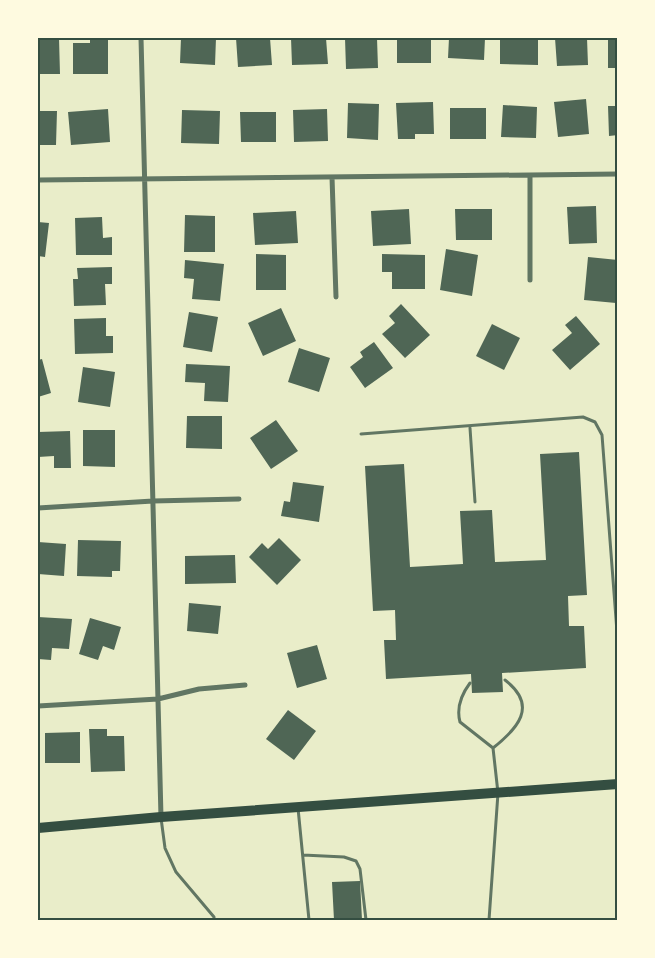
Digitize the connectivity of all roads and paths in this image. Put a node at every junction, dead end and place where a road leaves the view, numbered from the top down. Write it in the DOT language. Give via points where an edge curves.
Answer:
graph roads {
  1 [pos="142,38"];
  2 [pos="618,174"];
  3 [pos="530,175"];
  4 [pos="332,177"];
  5 [pos="145,179"];
  6 [pos="38,180"];
  7 [pos="530,280"];
  8 [pos="336,297"];
  9 [pos="470,428"];
  10 [pos="361,434"];
  11 [pos="239,500"];
  12 [pos="153,501"];
  13 [pos="475,502"];
  14 [pos="38,508"];
  15 [pos="618,645"];
  16 [pos="506,680"];
  17 [pos="470,683"];
  18 [pos="245,685"];
  19 [pos="158,699"];
  20 [pos="38,706"];
  21 [pos="492,748"];
  22 [pos="618,784"];
  23 [pos="498,793"];
  24 [pos="298,807"];
  25 [pos="161,817"];
  26 [pos="38,828"];
  27 [pos="303,855"];
  28 [pos="214,920"];
  29 [pos="309,920"];
  30 [pos="366,920"];
  31 [pos="489,920"];
  1 -- 5 [label="street"];
  2 -- 3 [label="street"];
  3 -- 4 [label="street"];
  3 -- 7 [label="street"];
  4 -- 5 [label="street"];
  4 -- 8 [label="street"];
  5 -- 6 [label="street"];
  5 -- 12 [label="street"];
  9 -- 10 [label="lane"];
  9 -- 13 [label="lane"];
  9 -- 15 [label="lane" via="583,417 600,429"];
  11 -- 12 [label="street"];
  12 -- 14 [label="street"];
  12 -- 19 [label="street"];
  16 -- 21 [label="lane" via="518,693 523,712 517,727"];
  17 -- 21 [label="lane" via="460,700 460,722"];
  18 -- 19 [label="street" via="199,689"];
  19 -- 20 [label="street"];
  19 -- 25 [label="street"];
  21 -- 23 [label="lane"];
  22 -- 23 [label="main road"];
  23 -- 24 [label="main road"];
  23 -- 31 [label="lane"];
  24 -- 25 [label="main road"];
  24 -- 27 [label="lane"];
  25 -- 26 [label="main road"];
  25 -- 28 [label="lane" via="165,848 176,872"];
  27 -- 29 [label="lane"];
  27 -- 30 [label="lane" via="344,857 356,861 360,869"];
}
